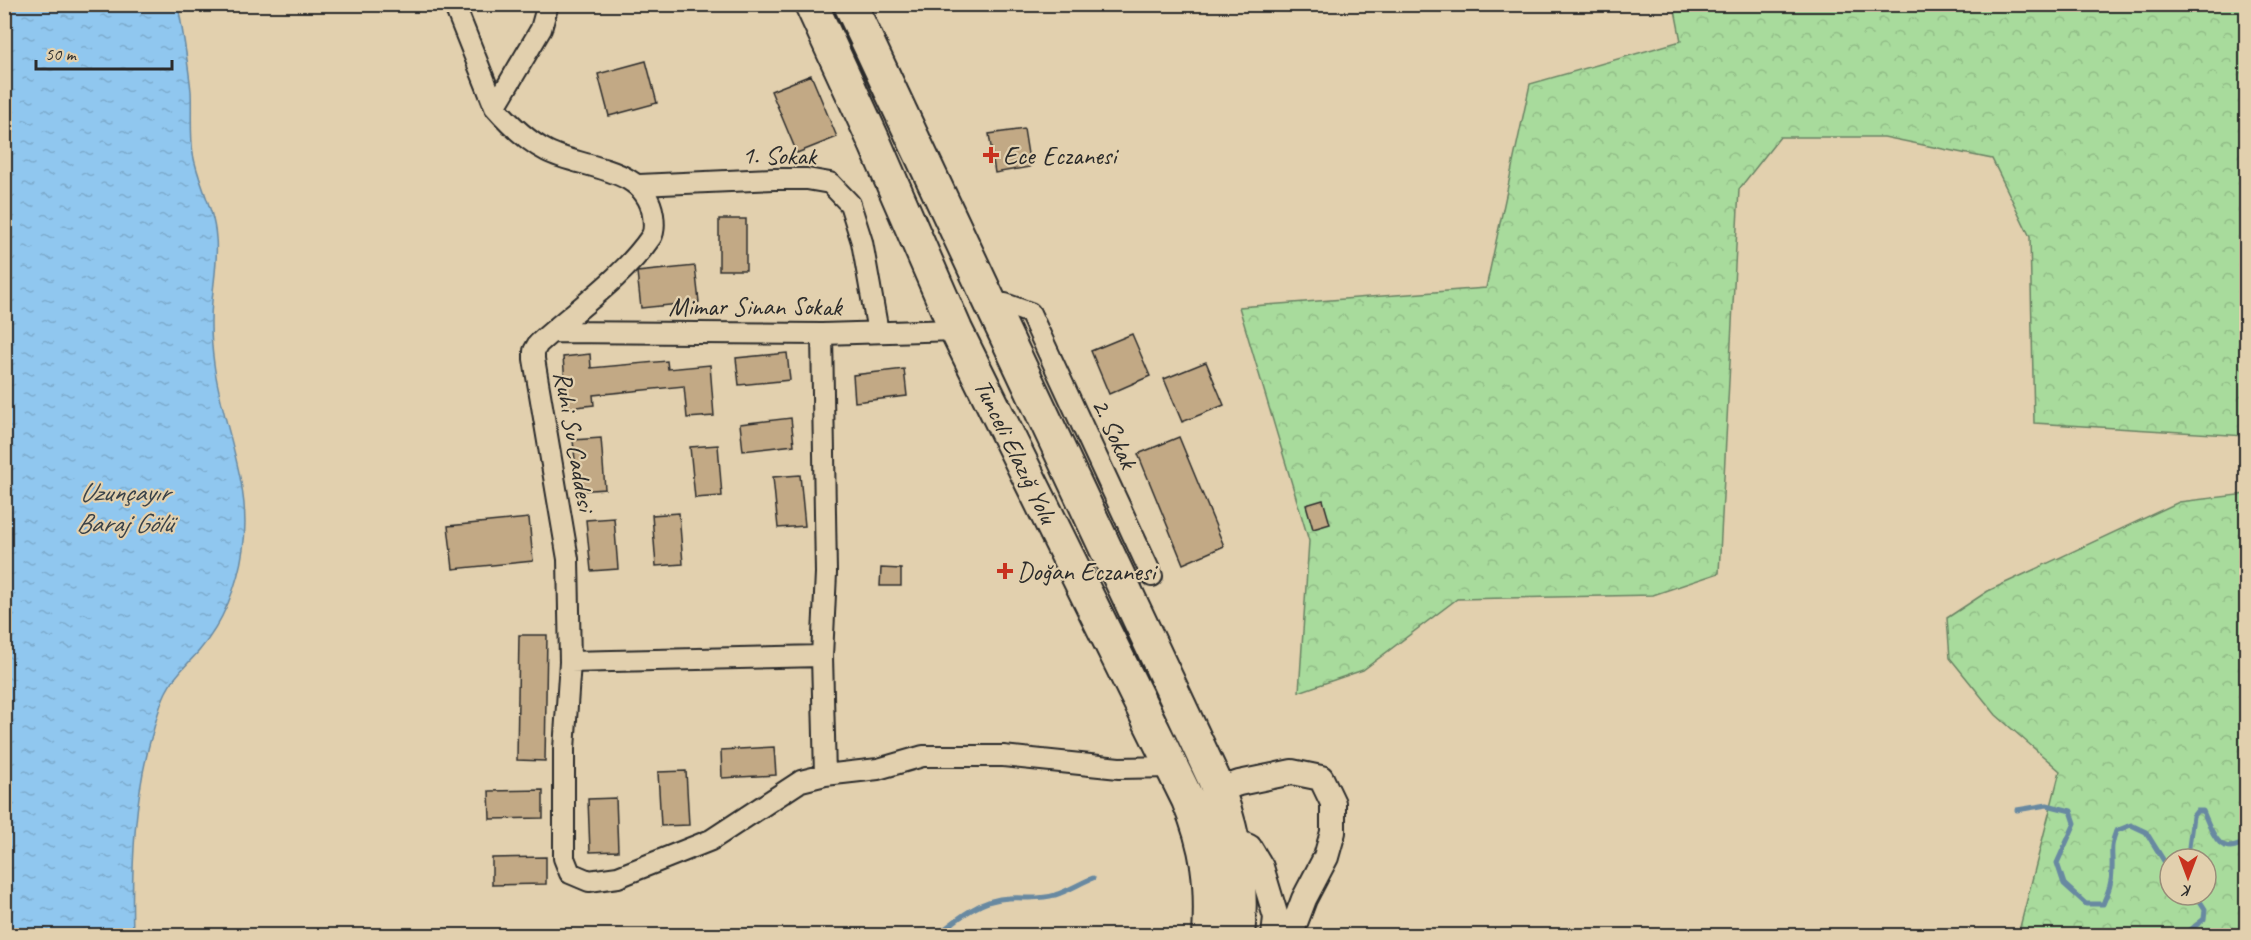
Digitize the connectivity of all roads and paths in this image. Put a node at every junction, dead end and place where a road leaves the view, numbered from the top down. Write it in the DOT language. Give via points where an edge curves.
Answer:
graph roads {
  1 [pos="454,4"];
  2 [pos="548,4"];
  3 [pos="811,4"];
  4 [pos="850,4"];
  5 [pos="499,112"];
  6 [pos="639,185"];
  7 [pos="989,303"];
  8 [pos="956,330"];
  9 [pos="553,332"];
  10 [pos="878,332"];
  11 [pos="822,334"];
  12 [pos="1152,576"];
  13 [pos="822,656"];
  14 [pos="570,662"];
  15 [pos="1172,767"];
  16 [pos="825,775"];
  17 [pos="1218,790"];
  18 [pos="1233,840"];
  19 [pos="1209,936"];
  20 [pos="1238,936"];
  21 [pos="1274,936"];
  22 [pos="1290,936"];
  1 -- 5 [label="street"];
  2 -- 5 [label="street" via="541,28"];
  3 -- 8 [label="main road, Tunceli Elazığ Yolu"];
  4 -- 7 [label="main road, Tunceli Elazığ Yolu"];
  5 -- 6 [label="street" via="545,151"];
  6 -- 9 [label="street, Ruhi Su Caddesi" via="652,208 653,234 616,275"];
  6 -- 10 [label="street, 1. Sokak" via="774,179 830,183 850,204 862,242"];
  7 -- 12 [label="street, 2. Sokak" via="1029,313"];
  7 -- 17 [label="main road, Tunceli Elazığ Yolu"];
  8 -- 10 [label="street, Mimar Sinan Sokak"];
  8 -- 15 [label="main road, Tunceli Elazığ Yolu"];
  9 -- 11 [label="street, Mimar Sinan Sokak"];
  9 -- 14 [label="street, Ruhi Su Caddesi" via="538,344 534,359 568,559"];
  10 -- 11 [label="street, Mimar Sinan Sokak"];
  11 -- 13 [label="street" via="826,573"];
  13 -- 14 [label="street"];
  13 -- 16 [label="street"];
  14 -- 16 [label="street, Ruhi Su Caddesi" via="564,749 564,858 570,873 588,881 618,877 711,840 801,781"];
  15 -- 16 [label="street, Ruhi Su Caddesi" via="1119,768 1003,756 923,756 878,769"];
  15 -- 19 [label="main road, Tunceli Elazığ Yolu" via="1201,830 1207,860"];
  17 -- 18 [label="main road, Tunceli Elazığ Yolu"];
  17 -- 22 [label="street" via="1292,772 1321,778 1333,803 1334,832"];
  18 -- 20 [label="main road, Tunceli Elazığ Yolu" via="1239,877"];
  18 -- 21 [label="street" via="1249,847 1261,867 1276,916"];
}
